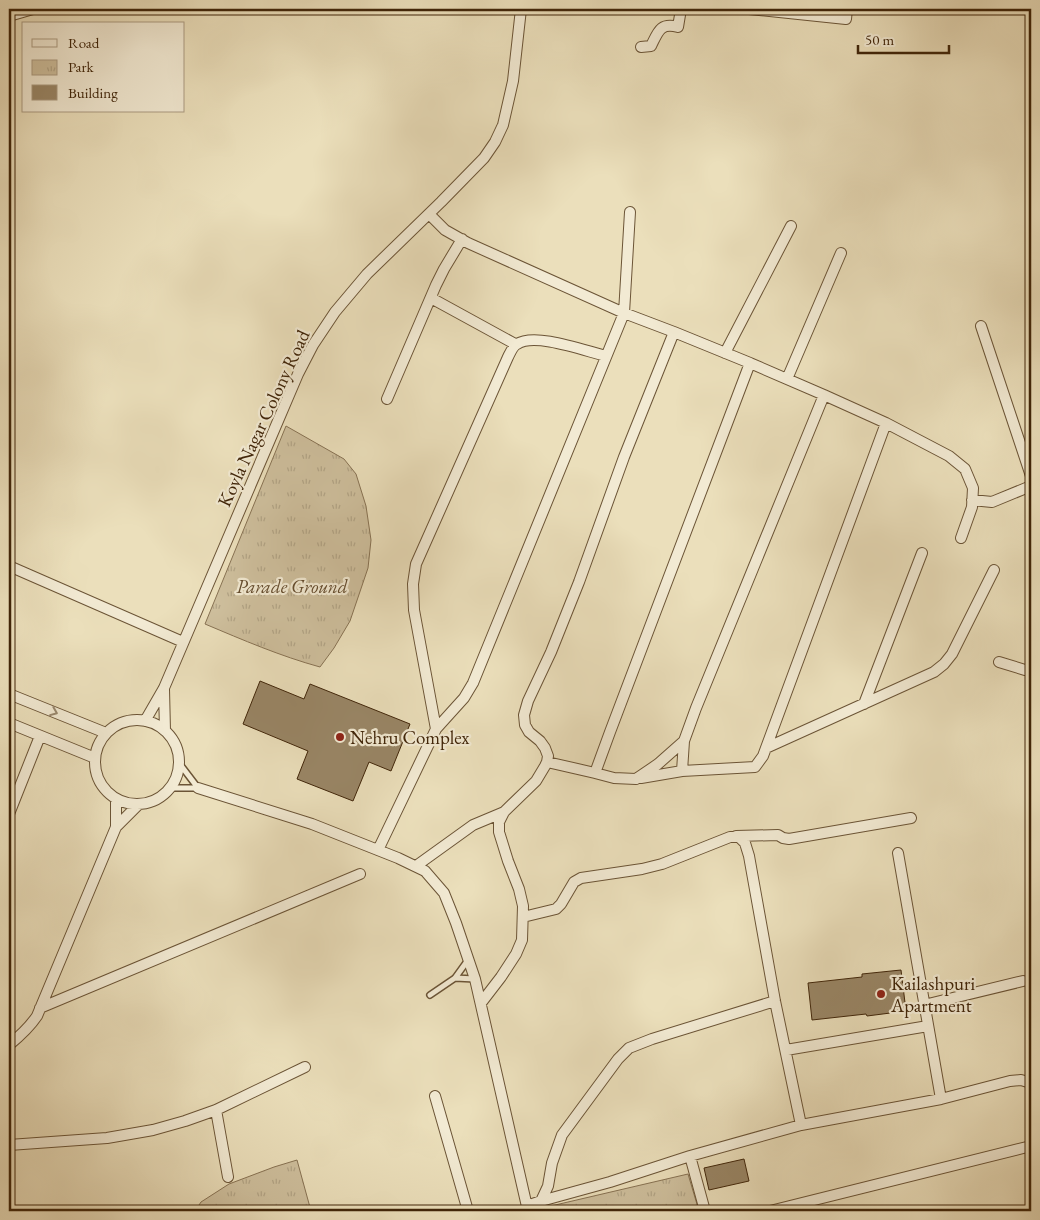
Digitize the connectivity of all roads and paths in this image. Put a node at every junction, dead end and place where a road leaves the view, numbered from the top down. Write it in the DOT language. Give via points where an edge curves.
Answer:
graph roads {
  1 [pos="33,9"];
  2 [pos="521,9"];
  3 [pos="681,9"];
  4 [pos="750,9"];
  5 [pos="847,9"];
  6 [pos="9,16"];
  7 [pos="641,47"];
  8 [pos="630,212"];
  9 [pos="429,214"];
  10 [pos="791,226"];
  11 [pos="462,239"];
  12 [pos="841,253"];
  13 [pos="431,298"];
  14 [pos="624,313"];
  15 [pos="981,326"];
  16 [pos="674,332"];
  17 [pos="515,344"];
  18 [pos="725,353"];
  19 [pos="606,356"];
  20 [pos="750,363"];
  21 [pos="787,379"];
  22 [pos="824,395"];
  23 [pos="387,400"];
  24 [pos="886,423"];
  25 [pos="1031,475"];
  26 [pos="1031,486"];
  27 [pos="972,500"];
  28 [pos="961,538"];
  29 [pos="922,553"];
  30 [pos="9,566"];
  31 [pos="994,570"];
  32 [pos="183,642"];
  33 [pos="999,662"];
  34 [pos="1031,670"];
  35 [pos="164,688"];
  36 [pos="9,694"];
  37 [pos="864,704"];
  38 [pos="145,721"];
  39 [pos="9,723"];
  40 [pos="436,729"];
  41 [pos="165,731"];
  42 [pos="106,733"];
  43 [pos="40,736"];
  44 [pos="684,740"];
  45 [pos="766,748"];
  46 [pos="95,758"];
  47 [pos="546,762"];
  48 [pos="179,763"];
  49 [pos="682,771"];
  50 [pos="596,773"];
  51 [pos="636,779"];
  52 [pos="170,788"];
  53 [pos="198,788"];
  54 [pos="116,799"];
  55 [pos="139,804"];
  56 [pos="504,812"];
  57 [pos="9,814"];
  58 [pos="911,818"];
  59 [pos="116,827"];
  60 [pos="730,837"];
  61 [pos="378,850"];
  62 [pos="898,853"];
  63 [pos="416,866"];
  64 [pos="360,874"];
  65 [pos="523,917"];
  66 [pos="468,960"];
  67 [pos="456,978"];
  68 [pos="474,980"];
  69 [pos="1023,981"];
  70 [pos="430,995"];
  71 [pos="775,1001"];
  72 [pos="481,1003"];
  73 [pos="924,1005"];
  74 [pos="40,1008"];
  75 [pos="928,1026"];
  76 [pos="9,1044"];
  77 [pos="786,1050"];
  78 [pos="305,1067"];
  79 [pos="1031,1083"];
  80 [pos="435,1096"];
  81 [pos="941,1099"];
  82 [pos="216,1110"];
  83 [pos="801,1125"];
  84 [pos="9,1146"];
  85 [pos="1031,1146"];
  86 [pos="690,1156"];
  87 [pos="228,1177"];
  88 [pos="541,1201"];
  89 [pos="527,1209"];
  90 [pos="468,1211"];
  91 [pos="705,1211"];
  92 [pos="770,1211"];
  1 -- 6 [label="street"];
  2 -- 9 [label="street, Koyla Nagar Colony Road" via="513,81 503,125 484,158"];
  3 -- 7 [label="street" via="678,27 665,26 651,46"];
  4 -- 5 [label="street" via="846,19"];
  8 -- 14 [label="street"];
  9 -- 11 [label="street" via="445,230"];
  9 -- 32 [label="street, Koyla Nagar Colony Road" via="367,274 313,345"];
  10 -- 18 [label="street"];
  11 -- 13 [label="street"];
  11 -- 14 [label="street"];
  12 -- 21 [label="street"];
  13 -- 17 [label="street"];
  13 -- 23 [label="street"];
  14 -- 16 [label="street"];
  14 -- 19 [label="street"];
  15 -- 25 [label="street"];
  16 -- 18 [label="street"];
  16 -- 47 [label="street" via="569,608 528,701 525,725 545,748"];
  17 -- 19 [label="street" via="545,340"];
  17 -- 40 [label="street" via="416,564 414,610"];
  18 -- 20 [label="street"];
  19 -- 40 [label="street" via="473,683"];
  20 -- 21 [label="street"];
  20 -- 50 [label="street"];
  21 -- 22 [label="street"];
  22 -- 24 [label="street"];
  22 -- 44 [label="street"];
  24 -- 27 [label="street" via="949,456 964,469 973,488"];
  24 -- 45 [label="street"];
  26 -- 27 [label="street" via="992,502"];
  27 -- 28 [label="street"];
  29 -- 37 [label="street"];
  30 -- 32 [label="street"];
  31 -- 37 [label="street" via="944,664 934,672"];
  32 -- 35 [label="street, Koyla Nagar Colony Road"];
  33 -- 34 [label="street"];
  35 -- 38 [label="street, Koyla Nagar Colony Road"];
  35 -- 41 [label="street"];
  36 -- 42 [label="street, one-way"];
  37 -- 45 [label="street"];
  38 -- 41 [label="street"];
  38 -- 42 [label="street" via="117,724"];
  39 -- 43 [label="street"];
  40 -- 61 [label="street"];
  41 -- 48 [label="street" via="173,740"];
  42 -- 46 [label="street" via="98,744"];
  43 -- 46 [label="street"];
  43 -- 57 [label="street"];
  44 -- 49 [label="street"];
  44 -- 51 [label="street"];
  45 -- 49 [label="street" via="755,768"];
  46 -- 54 [label="street" via="99,781"];
  47 -- 50 [label="street"];
  47 -- 56 [label="street" via="536,781"];
  48 -- 52 [label="street"];
  48 -- 53 [label="lane"];
  49 -- 51 [label="street"];
  50 -- 51 [label="street"];
  52 -- 53 [label="lane"];
  52 -- 55 [label="street" via="161,797"];
  53 -- 61 [label="street" via="312,824"];
  54 -- 55 [label="street"];
  54 -- 59 [label="street"];
  55 -- 59 [label="street"];
  56 -- 63 [label="street" via="473,825"];
  56 -- 65 [label="street" via="499,832 519,888"];
  58 -- 60 [label="street" via="789,839 778,836"];
  59 -- 74 [label="street"];
  60 -- 65 [label="street" via="662,864 581,878 574,882 556,909"];
  60 -- 71 [label="street" via="739,837 745,843 749,856"];
  61 -- 63 [label="street"];
  62 -- 73 [label="street"];
  63 -- 66 [label="street" via="425,871 444,893"];
  64 -- 74 [label="street"];
  65 -- 72 [label="street" via="522,940 516,954"];
  66 -- 67 [label="lane"];
  66 -- 68 [label="street"];
  67 -- 68 [label="lane"];
  67 -- 70 [label="lane"];
  68 -- 72 [label="street"];
  69 -- 73 [label="street"];
  71 -- 77 [label="street"];
  71 -- 88 [label="street" via="629,1048 562,1135"];
  72 -- 89 [label="street"];
  73 -- 75 [label="street"];
  74 -- 76 [label="street" via="30,1026"];
  75 -- 77 [label="street"];
  75 -- 81 [label="street"];
  77 -- 83 [label="street"];
  78 -- 82 [label="street"];
  79 -- 81 [label="street" via="1010,1081"];
  80 -- 90 [label="street"];
  81 -- 83 [label="street"];
  82 -- 84 [label="street" via="153,1130 107,1138"];
  82 -- 87 [label="street"];
  83 -- 86 [label="street"];
  85 -- 92 [label="street"];
  86 -- 88 [label="street"];
  86 -- 91 [label="street"];
  88 -- 89 [label="street"];
}
